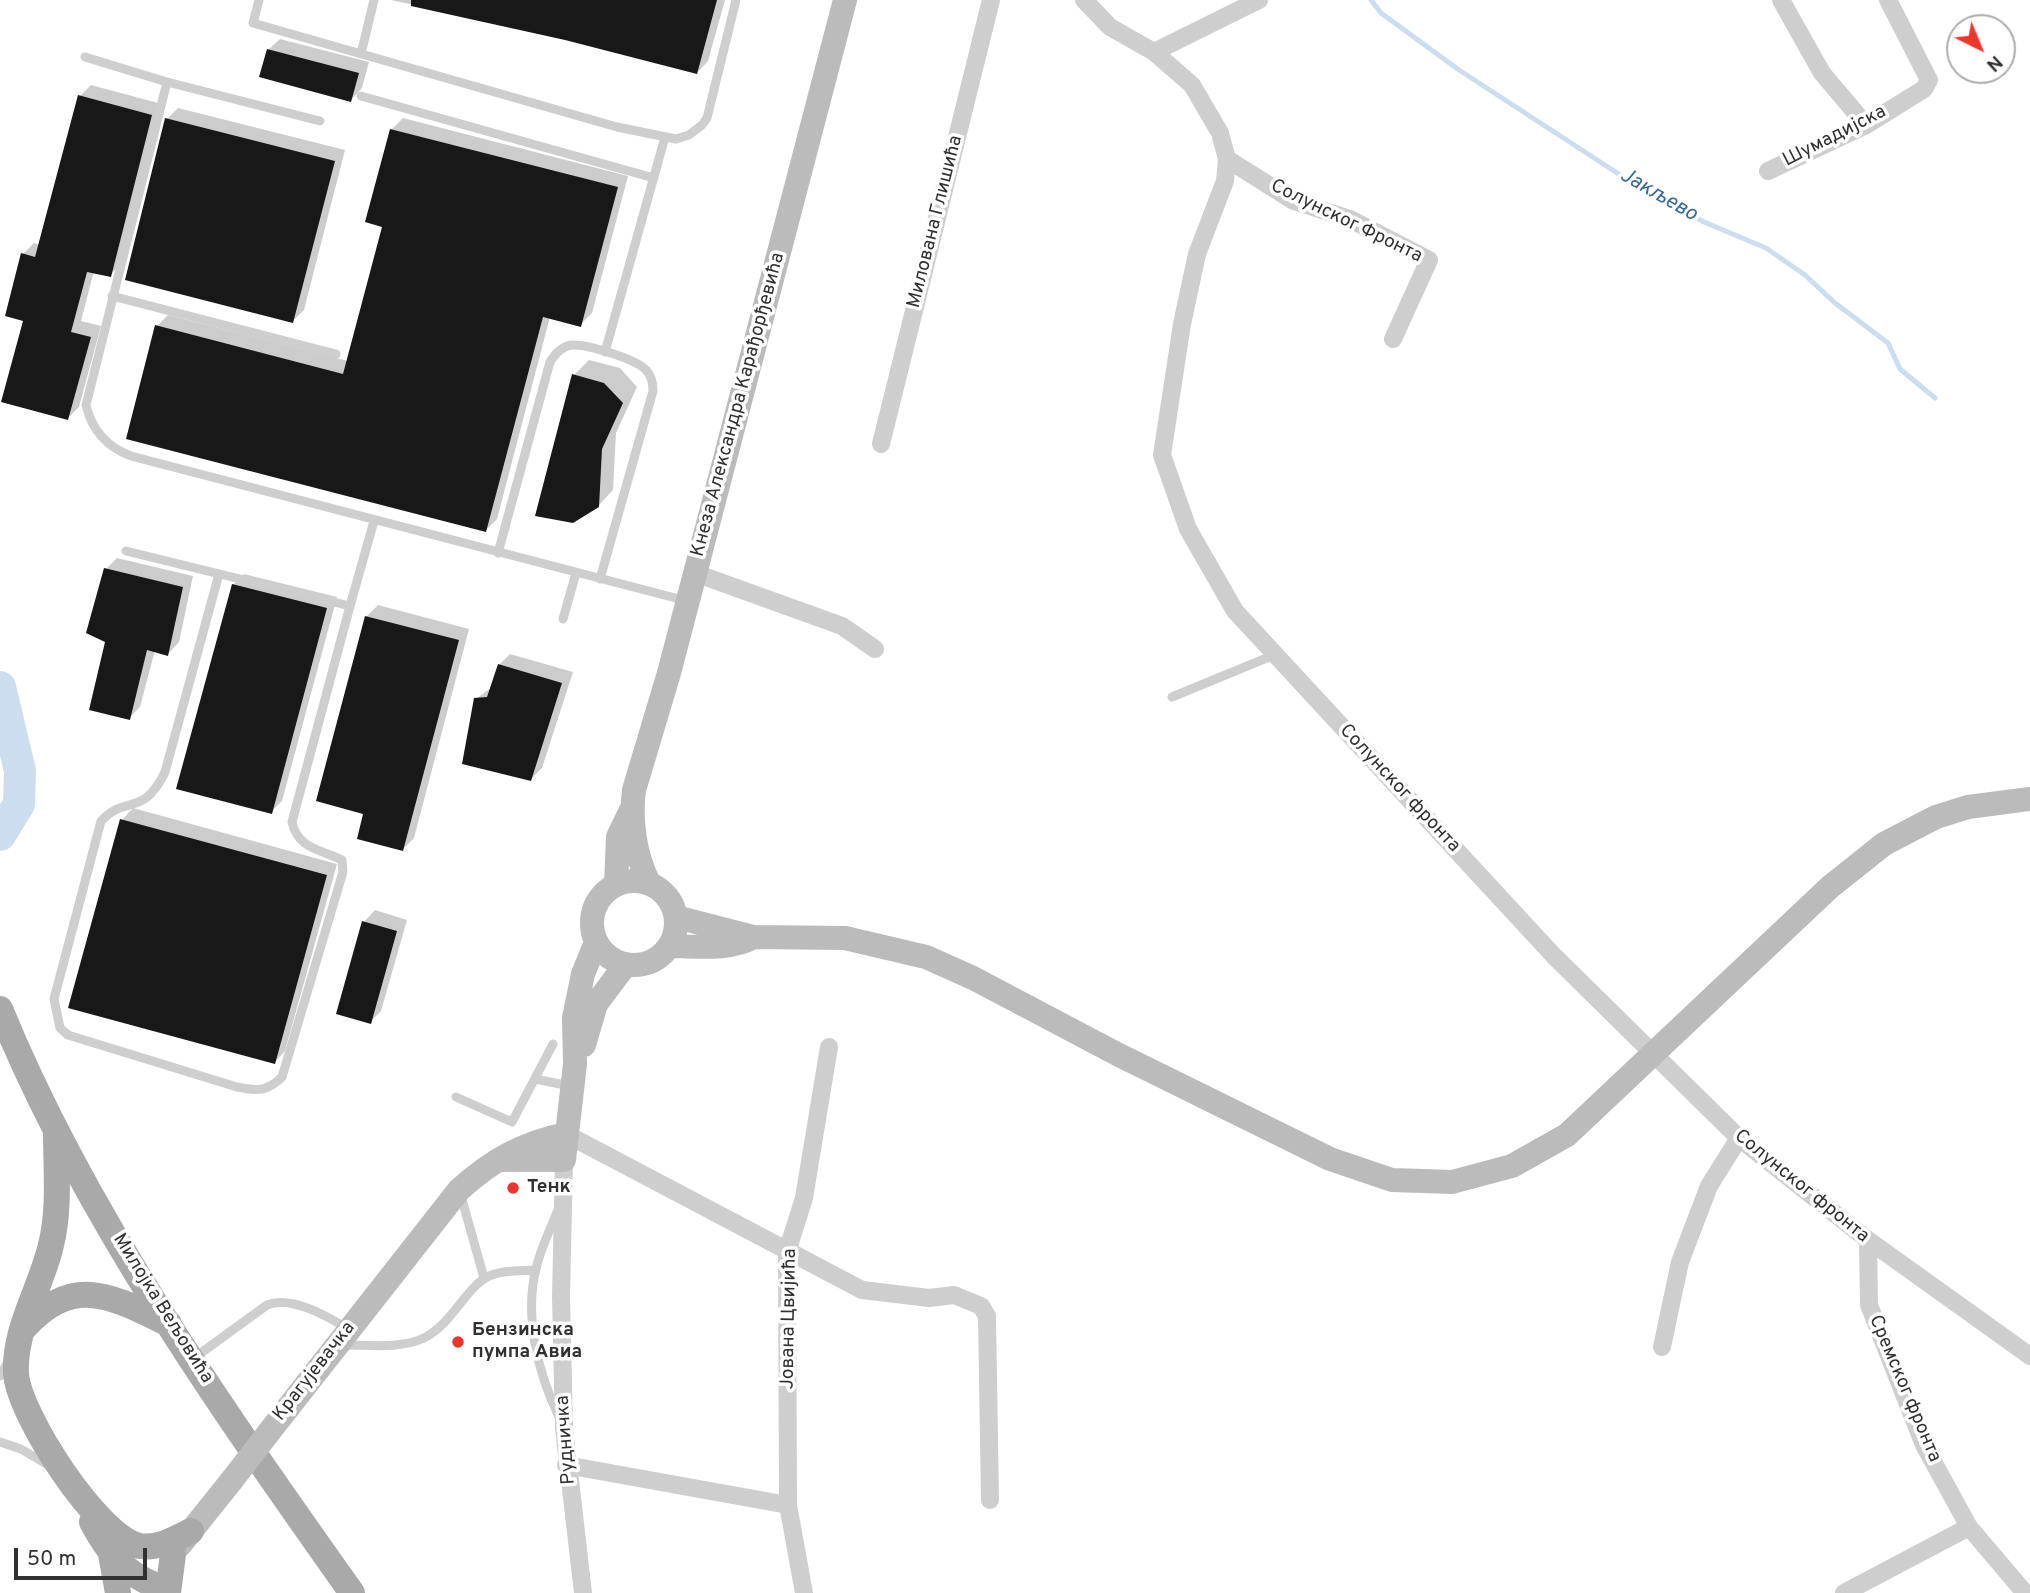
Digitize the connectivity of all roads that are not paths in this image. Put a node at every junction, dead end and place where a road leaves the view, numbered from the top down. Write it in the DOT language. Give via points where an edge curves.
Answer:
graph roads {
  1 [pos="259,0"];
  2 [pos="374,0"];
  3 [pos="736,0"];
  4 [pos="845,0"];
  5 [pos="991,0"];
  6 [pos="1084,0"];
  7 [pos="1259,0"];
  8 [pos="1781,0"];
  9 [pos="1888,0"];
  10 [pos="1154,52"];
  11 [pos="361,54"];
  12 [pos="85,57"];
  13 [pos="167,82"];
  14 [pos="361,96"];
  15 [pos="320,121"];
  16 [pos="1866,125"];
  17 [pos="665,137"];
  18 [pos="1227,159"];
  19 [pos="1768,171"];
  20 [pos="654,178"];
  21 [pos="112,296"];
  22 [pos="1392,340"];
  23 [pos="605,352"];
  24 [pos="336,354"];
  25 [pos="881,444"];
  26 [pos="374,521"];
  27 [pos="126,551"];
  28 [pos="498,552"];
  29 [pos="576,573"];
  30 [pos="695,573"];
  31 [pos="219,574"];
  32 [pos="600,579"];
  33 [pos="688,601"];
  34 [pos="350,607"];
  35 [pos="563,619"];
  36 [pos="875,649"];
  37 [pos="1273,655"];
  38 [pos="1172,697"];
  39 [pos="2030,799"];
  40 [pos="632,810"];
  41 [pos="649,883"];
  42 [pos="616,885"];
  43 [pos="676,917"];
  44 [pos="754,937"];
  45 [pos="596,942"];
  46 [pos="669,946"];
  47 [pos="626,964"];
  48 [pos="0,1009"];
  49 [pos="553,1044"];
  50 [pos="829,1047"];
  51 [pos="1652,1055"];
  52 [pos="574,1075"];
  53 [pos="535,1079"];
  54 [pos="456,1097"];
  55 [pos="55,1131"];
  56 [pos="566,1134"];
  57 [pos="1739,1138"];
  58 [pos="498,1160"];
  59 [pos="564,1160"];
  60 [pos="459,1190"];
  61 [pos="563,1198"];
  62 [pos="1868,1240"];
  63 [pos="787,1252"];
  64 [pos="535,1270"];
  65 [pos="484,1278"];
  66 [pos="169,1324"];
  67 [pos="20,1336"];
  68 [pos="342,1337"];
  69 [pos="1662,1347"];
  70 [pos="2030,1356"];
  71 [pos="192,1359"];
  72 [pos="0,1376"];
  73 [pos="564,1428"];
  74 [pos="0,1442"];
  75 [pos="566,1465"];
  76 [pos="76,1490"];
  77 [pos="990,1500"];
  78 [pos="788,1505"];
  79 [pos="1969,1527"];
  80 [pos="191,1531"];
  81 [pos="110,1552"];
  82 [pos="173,1554"];
  83 [pos="153,1590"];
  84 [pos="118,1593"];
  85 [pos="352,1593"];
  86 [pos="583,1593"];
  87 [pos="804,1593"];
  88 [pos="1844,1593"];
  89 [pos="2025,1593"];
  1 -- 11 [label="lane" via="253,23"];
  2 -- 11 [label="lane"];
  3 -- 17 [label="lane" via="707,118 689,135"];
  4 -- 30 [label="main road, Кнеза Александра Карађорђевића"];
  5 -- 25 [label="street, Милована Глишића"];
  6 -- 10 [label="street, Солунског фронта" via="1110,27"];
  7 -- 10 [label="street"];
  8 -- 16 [label="street" via="1822,74"];
  9 -- 16 [label="street, Шумадијска" via="1929,80 1924,89"];
  10 -- 18 [label="street, Солунског фронта" via="1192,85 1220,133"];
  11 -- 17 [label="lane"];
  12 -- 13 [label="lane"];
  13 -- 15 [label="lane"];
  13 -- 21 [label="lane"];
  14 -- 20 [label="lane"];
  16 -- 19 [label="street, Шумадијска"];
  17 -- 20 [label="lane"];
  18 -- 22 [label="street, Солунског Фронта" via="1294,201 1350,219 1429,260"];
  18 -- 37 [label="street, Солунског фронта" via="1225,181 1197,254 1162,455 1188,529 1234,611"];
  20 -- 23 [label="lane"];
  21 -- 24 [label="lane"];
  21 -- 26 [label="lane" via="86,405 92,425 108,444 131,456"];
  23 -- 28 [label="lane" via="573,345 550,362"];
  23 -- 32 [label="lane" via="646,369 653,391"];
  26 -- 28 [label="lane"];
  26 -- 34 [label="lane"];
  27 -- 31 [label="lane"];
  28 -- 29 [label="lane"];
  29 -- 32 [label="lane"];
  29 -- 35 [label="lane"];
  30 -- 33 [label="main road, Кнеза Александра Карађорђевића"];
  30 -- 36 [label="street" via="842,626"];
  31 -- 34 [label="lane"];
  31 -- 34 [label="lane" via="165,772 145,801 109,813 101,821 54,999 60,1027 68,1035 237,1087 258,1091 271,1088 282,1077 344,872 342,860 303,845 292,822"];
  32 -- 33 [label="lane"];
  33 -- 40 [label="main road, Кнеза Александра Карађорђевића"];
  37 -- 38 [label="lane"];
  37 -- 51 [label="street, Солунског фронта"];
  39 -- 51 [label="main road" via="1968,807 1936,817 1884,844 1830,887"];
  40 -- 41 [label="main road, Кнеза Александра Карађорђевића" via="637,858"];
  40 -- 42 [label="main road, Кнеза Александра Карађорђевића" via="618,837"];
  41 -- 42 [label="main road"];
  41 -- 43 [label="main road" via="667,896"];
  42 -- 45 [label="main road" via="596,904 592,930"];
  43 -- 44 [label="main road"];
  43 -- 46 [label="main road"];
  44 -- 46 [label="main road" via="723,946"];
  44 -- 51 [label="main road" via="845,938 926,957 1330,1159 1392,1180 1452,1182 1512,1166 1567,1135"];
  45 -- 47 [label="main road" via="604,953"];
  45 -- 52 [label="main road" via="577,998"];
  46 -- 47 [label="main road" via="650,961"];
  47 -- 52 [label="main road" via="596,1004"];
  48 -- 55 [label="main road, Милојка Вељовића"];
  49 -- 53 [label="lane"];
  50 -- 63 [label="street, Јована Цвијића" via="804,1198"];
  51 -- 57 [label="street, Солунског фронта"];
  52 -- 53 [label="lane"];
  52 -- 56 [label="main road"];
  53 -- 54 [label="lane" via="512,1122"];
  55 -- 66 [label="main road, Милојка Вељовића"];
  55 -- 67 [label="main road" via="54,1234"];
  56 -- 58 [label="main road, Крагујевачка" via="530,1142"];
  56 -- 59 [label="main road"];
  56 -- 63 [label="street"];
  57 -- 62 [label="street, Солунског фронта"];
  57 -- 69 [label="street" via="1709,1186 1680,1262"];
  58 -- 59 [label="main road"];
  58 -- 60 [label="main road, Крагујевачка"];
  59 -- 61 [label="street, Рудничка"];
  60 -- 65 [label="lane"];
  60 -- 68 [label="main road, Крагујевачка"];
  61 -- 64 [label="lane"];
  61 -- 73 [label="street, Рудничка"];
  62 -- 70 [label="street, Солунског фронта"];
  62 -- 79 [label="street, Сремског фронта" via="1869,1305 1924,1445"];
  63 -- 77 [label="street" via="862,1290 929,1298 954,1295 981,1306 987,1316"];
  63 -- 78 [label="street, Јована Цвијића"];
  64 -- 65 [label="lane"];
  64 -- 73 [label="lane" via="535,1345"];
  65 -- 68 [label="lane" via="449,1319 422,1339 408,1343"];
  66 -- 67 [label="main road" via="119,1299 83,1295 44,1309"];
  66 -- 71 [label="main road, Милојка Вељовића"];
  67 -- 72 [label="lane"];
  67 -- 76 [label="main road" via="18,1392"];
  68 -- 71 [label="lane" via="290,1303 278,1301"];
  68 -- 80 [label="main road, Крагујевачка, bridge"];
  71 -- 85 [label="main road, Милојка Вељовића"];
  73 -- 75 [label="street, Рудничка"];
  74 -- 76 [label="lane" via="37,1457"];
  75 -- 78 [label="street"];
  75 -- 86 [label="street, Рудничка"];
  76 -- 80 [label="main road" via="122,1538 140,1545 160,1544"];
  76 -- 81 [label="main road"];
  78 -- 87 [label="street, Јована Цвијића"];
  79 -- 88 [label="street"];
  79 -- 89 [label="street, Сремског фронта"];
  80 -- 82 [label="main road, Крагујевачка"];
  81 -- 83 [label="main road"];
  81 -- 84 [label="main road"];
  82 -- 83 [label="main road"];
}
